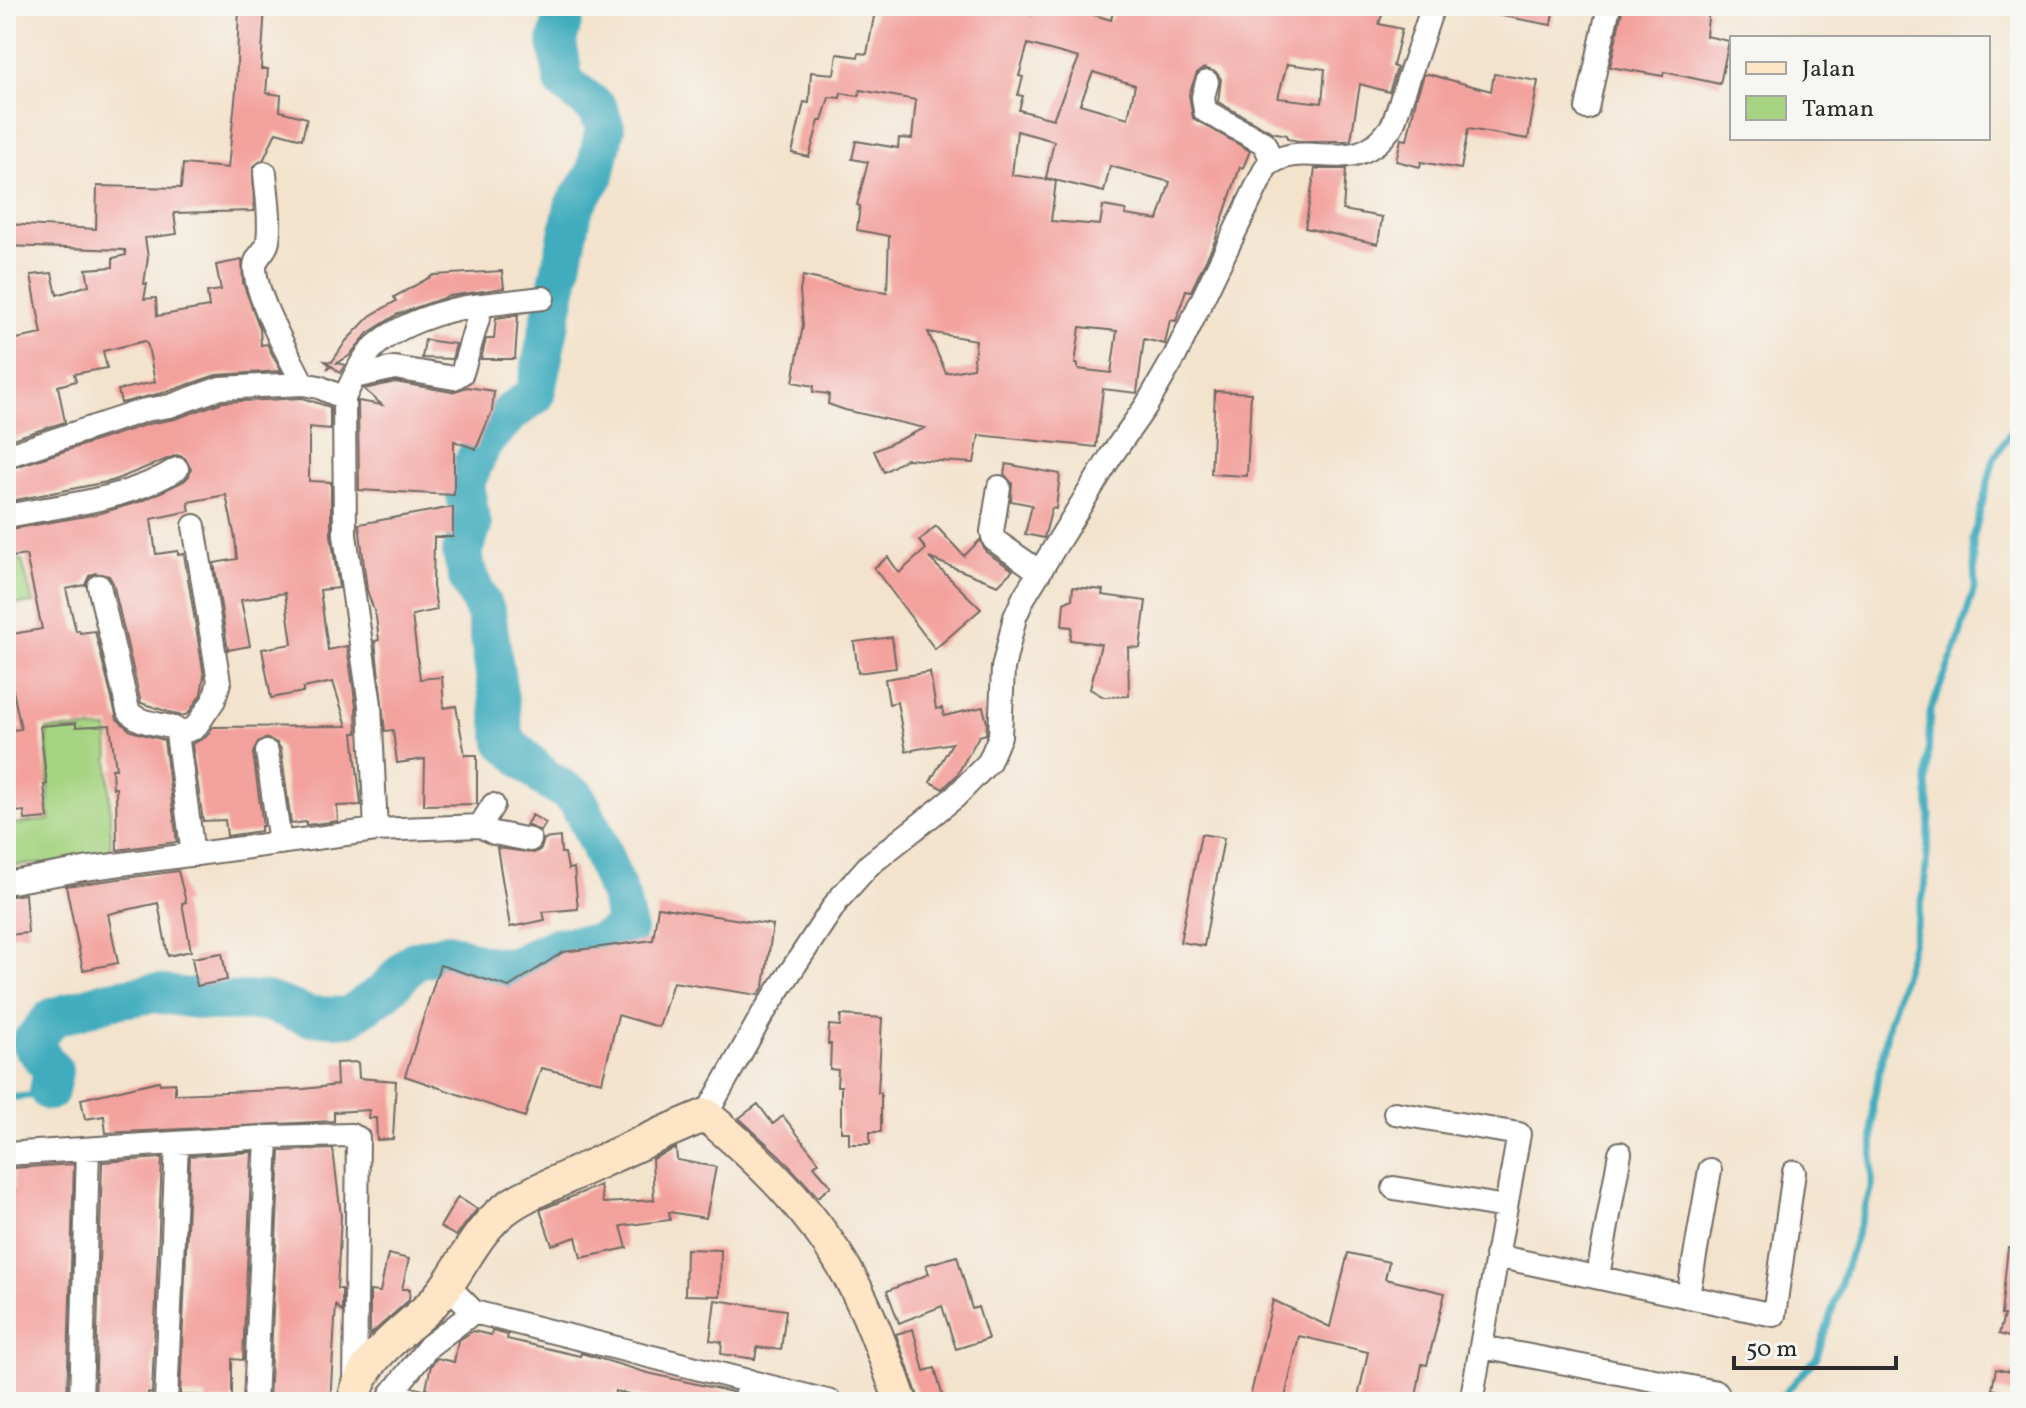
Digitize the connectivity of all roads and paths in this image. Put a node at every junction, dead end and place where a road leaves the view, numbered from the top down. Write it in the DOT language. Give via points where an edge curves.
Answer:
graph roads {
  1 [pos="1433,6"];
  2 [pos="1609,6"];
  3 [pos="1207,82"];
  4 [pos="1587,108"];
  5 [pos="1272,161"];
  6 [pos="265,173"];
  7 [pos="543,298"];
  8 [pos="482,305"];
  9 [pos="354,377"];
  10 [pos="303,384"];
  11 [pos="344,398"];
  12 [pos="6,456"];
  13 [pos="177,469"];
  14 [pos="999,487"];
  15 [pos="6,516"];
  16 [pos="194,526"];
  17 [pos="1040,572"];
  18 [pos="99,586"];
  19 [pos="177,734"];
  20 [pos="267,752"];
  21 [pos="493,805"];
  22 [pos="480,826"];
  23 [pos="376,830"];
  24 [pos="530,840"];
  25 [pos="280,843"];
  26 [pos="193,855"];
  27 [pos="6,882"];
  28 [pos="1395,1113"];
  29 [pos="706,1115"];
  30 [pos="267,1137"];
  31 [pos="177,1143"];
  32 [pos="88,1149"];
  33 [pos="1620,1153"];
  34 [pos="6,1154"];
  35 [pos="1710,1170"];
  36 [pos="1794,1172"];
  37 [pos="1394,1188"];
  38 [pos="1505,1207"];
  39 [pos="1496,1256"];
  40 [pos="1598,1276"];
  41 [pos="448,1286"];
  42 [pos="1688,1296"];
  43 [pos="474,1312"];
  44 [pos="1482,1347"];
  45 [pos="747,1391"];
  46 [pos="1717,1392"];
  47 [pos="354,1398"];
  48 [pos="390,1398"];
  49 [pos="81,1402"];
  50 [pos="166,1402"];
  51 [pos="255,1402"];
  52 [pos="422,1402"];
  53 [pos="831,1402"];
  54 [pos="901,1402"];
  55 [pos="1471,1402"];
  1 -- 5 [label="street" via="1384,139 1363,153"];
  2 -- 4 [label="street"];
  3 -- 5 [label="street" via="1205,111 1264,143"];
  5 -- 17 [label="street" via="1175,356"];
  6 -- 10 [label="street" via="269,231 267,248 255,268 272,322"];
  7 -- 8 [label="street"];
  8 -- 9 [label="street" via="438,311 379,343"];
  8 -- 9 [label="street" via="462,373 454,378 395,368"];
  9 -- 11 [label="street"];
  10 -- 11 [label="street"];
  10 -- 12 [label="street" via="220,388"];
  11 -- 23 [label="street" via="345,535 370,705"];
  13 -- 15 [label="street" via="139,488"];
  14 -- 17 [label="street" via="994,540"];
  16 -- 19 [label="street" via="219,682 195,728"];
  17 -- 29 [label="street" via="1015,617 1003,668 1000,736 989,762 955,797 869,865 838,900 762,1015"];
  18 -- 19 [label="street" via="128,710 139,720 174,728"];
  19 -- 26 [label="street"];
  20 -- 25 [label="street"];
  21 -- 22 [label="street"];
  22 -- 23 [label="street"];
  22 -- 24 [label="street"];
  23 -- 25 [label="street"];
  25 -- 26 [label="street"];
  26 -- 27 [label="street"];
  28 -- 38 [label="street" via="1519,1134"];
  29 -- 41 [label="street" via="517,1202 484,1232"];
  29 -- 54 [label="street" via="764,1165 848,1274"];
  30 -- 31 [label="street"];
  30 -- 47 [label="street" via="358,1138"];
  30 -- 51 [label="street"];
  31 -- 32 [label="street"];
  31 -- 50 [label="street"];
  32 -- 34 [label="street"];
  32 -- 49 [label="street"];
  33 -- 40 [label="street"];
  35 -- 42 [label="street"];
  36 -- 42 [label="street" via="1774,1315"];
  37 -- 38 [label="street"];
  38 -- 39 [label="street"];
  39 -- 40 [label="street"];
  39 -- 44 [label="street"];
  40 -- 42 [label="street"];
  41 -- 43 [label="street"];
  41 -- 47 [label="street" via="378,1352"];
  43 -- 45 [label="street"];
  43 -- 48 [label="street" via="429,1346"];
  44 -- 46 [label="street"];
  44 -- 55 [label="street"];
  45 -- 53 [label="street"];
  48 -- 52 [label="street"];
}
